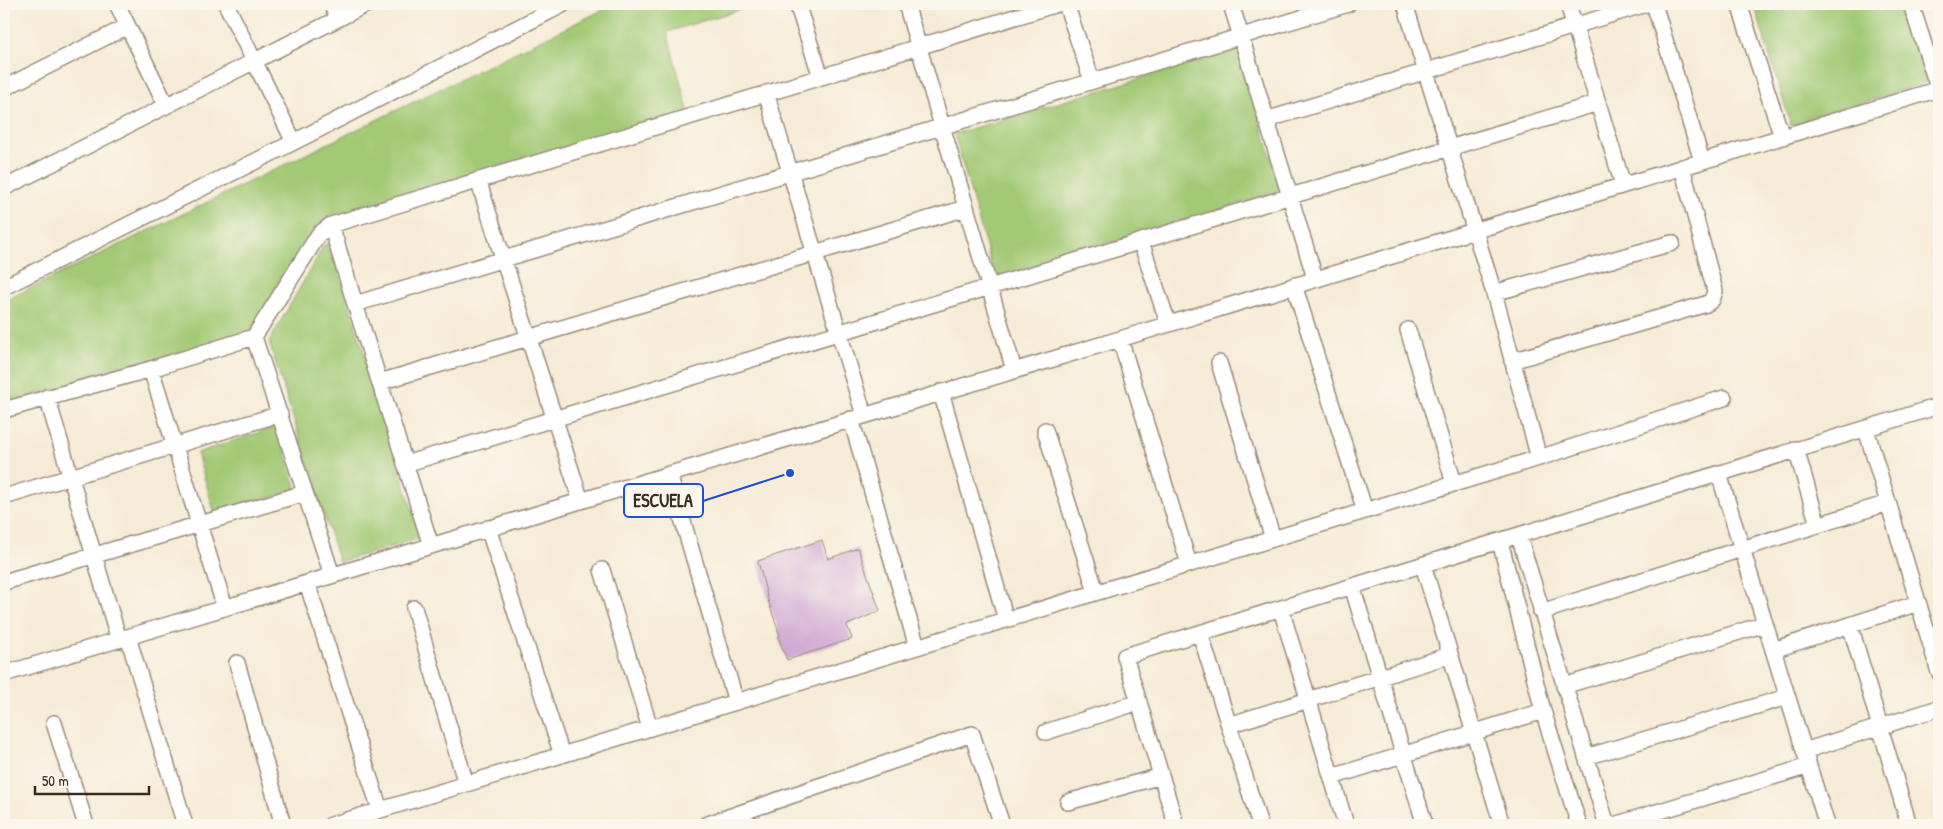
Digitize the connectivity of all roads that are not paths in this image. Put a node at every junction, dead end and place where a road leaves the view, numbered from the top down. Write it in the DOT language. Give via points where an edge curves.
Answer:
graph roads {
  1 [pos="117,4"];
  2 [pos="226,4"];
  3 [pos="331,4"];
  4 [pos="366,4"];
  5 [pos="564,4"];
  6 [pos="797,4"];
  7 [pos="906,4"];
  8 [pos="1057,4"];
  9 [pos="1066,4"];
  10 [pos="1231,4"];
  11 [pos="1348,4"];
  12 [pos="1405,4"];
  13 [pos="1568,4"];
  14 [pos="1646,4"];
  15 [pos="1654,4"];
  16 [pos="1739,4"];
  17 [pos="1911,4"];
  18 [pos="338,18"];
  19 [pos="128,26"];
  20 [pos="1575,26"];
  21 [pos="1241,36"];
  22 [pos="919,46"];
  23 [pos="254,61"];
  24 [pos="1935,65"];
  25 [pos="1426,71"];
  26 [pos="821,77"];
  27 [pos="1092,81"];
  28 [pos="4,88"];
  29 [pos="1939,90"];
  30 [pos="766,93"];
  31 [pos="1598,103"];
  32 [pos="166,105"];
  33 [pos="1266,120"];
  34 [pos="942,126"];
  35 [pos="1782,137"];
  36 [pos="294,142"];
  37 [pos="1449,147"];
  38 [pos="1702,161"];
  39 [pos="1682,166"];
  40 [pos="790,173"];
  41 [pos="478,180"];
  42 [pos="1623,185"];
  43 [pos="4,188"];
  44 [pos="1290,197"];
  45 [pos="966,208"];
  46 [pos="331,225"];
  47 [pos="1475,230"];
  48 [pos="1141,242"];
  49 [pos="1672,243"];
  50 [pos="815,253"];
  51 [pos="504,259"];
  52 [pos="1315,278"];
  53 [pos="1294,285"];
  54 [pos="4,287"];
  55 [pos="989,288"];
  56 [pos="1494,293"];
  57 [pos="355,304"];
  58 [pos="1168,323"];
  59 [pos="1408,330"];
  60 [pos="839,333"];
  61 [pos="254,336"];
  62 [pos="528,338"];
  63 [pos="1120,339"];
  64 [pos="1512,361"];
  65 [pos="1219,363"];
  66 [pos="150,369"];
  67 [pos="1014,370"];
  68 [pos="380,382"];
  69 [pos="941,392"];
  70 [pos="47,397"];
  71 [pos="1724,398"];
  72 [pos="1939,406"];
  73 [pos="4,410"];
  74 [pos="280,414"];
  75 [pos="858,417"];
  76 [pos="554,419"];
  77 [pos="1866,429"];
  78 [pos="1045,430"];
  79 [pos="175,446"];
  80 [pos="1796,449"];
  81 [pos="1540,458"];
  82 [pos="405,464"];
  83 [pos="669,474"];
  84 [pos="1719,474"];
  85 [pos="71,476"];
  86 [pos="1454,483"];
  87 [pos="305,493"];
  88 [pos="4,496"];
  89 [pos="581,500"];
  90 [pos="1888,503"];
  91 [pos="1364,511"];
  92 [pos="199,524"];
  93 [pos="1818,525"];
  94 [pos="488,528"];
  95 [pos="1519,536"];
  96 [pos="1273,539"];
  97 [pos="1500,541"];
  98 [pos="431,546"];
  99 [pos="1742,549"];
  100 [pos="94,555"];
  101 [pos="1188,564"];
  102 [pos="1423,565"];
  103 [pos="602,570"];
  104 [pos="332,575"];
  105 [pos="4,582"];
  106 [pos="307,583"];
  107 [pos="1352,586"];
  108 [pos="1096,592"];
  109 [pos="1918,603"];
  110 [pos="225,608"];
  111 [pos="414,608"];
  112 [pos="1281,609"];
  113 [pos="1541,612"];
  114 [pos="1006,620"];
  115 [pos="1765,624"];
  116 [pos="1850,625"];
  117 [pos="1200,634"];
  118 [pos="123,639"];
  119 [pos="917,647"];
  120 [pos="1773,650"];
  121 [pos="1450,655"];
  122 [pos="237,662"];
  123 [pos="1939,672"];
  124 [pos="4,674"];
  125 [pos="1380,677"];
  126 [pos="1564,686"];
  127 [pos="1787,697"];
  128 [pos="1308,700"];
  129 [pos="736,702"];
  130 [pos="1139,702"];
  131 [pos="1939,708"];
  132 [pos="1544,711"];
  133 [pos="54,723"];
  134 [pos="1229,725"];
  135 [pos="1881,727"];
  136 [pos="650,728"];
  137 [pos="1046,732"];
  138 [pos="1474,734"];
  139 [pos="1804,751"];
  140 [pos="562,755"];
  141 [pos="1404,756"];
  142 [pos="1586,757"];
  143 [pos="1809,766"];
  144 [pos="1160,776"];
  145 [pos="1332,778"];
  146 [pos="466,784"];
  147 [pos="1068,802"];
  148 [pos="380,810"];
  149 [pos="86,825"];
  150 [pos="185,825"];
  151 [pos="283,825"];
  152 [pos="331,825"];
  153 [pos="705,825"];
  154 [pos="1002,825"];
  155 [pos="1176,825"];
  156 [pos="1260,825"];
  157 [pos="1346,825"];
  158 [pos="1425,825"];
  159 [pos="1502,825"];
  160 [pos="1579,825"];
  161 [pos="1607,825"];
  162 [pos="1614,825"];
  163 [pos="1827,825"];
  164 [pos="1909,825"];
  1 -- 19 [label="street"];
  2 -- 23 [label="street"];
  3 -- 18 [label="street"];
  4 -- 18 [label="street"];
  5 -- 36 [label="street"];
  6 -- 26 [label="street"];
  7 -- 22 [label="street"];
  8 -- 22 [label="street"];
  9 -- 27 [label="street"];
  10 -- 21 [label="street"];
  11 -- 21 [label="street"];
  12 -- 25 [label="street"];
  13 -- 20 [label="street"];
  14 -- 20 [label="street"];
  15 -- 38 [label="street"];
  16 -- 35 [label="street"];
  17 -- 24 [label="street"];
  18 -- 23 [label="street"];
  19 -- 28 [label="street"];
  19 -- 32 [label="street"];
  20 -- 25 [label="street"];
  20 -- 31 [label="street"];
  21 -- 27 [label="street"];
  21 -- 33 [label="street"];
  22 -- 26 [label="street"];
  22 -- 34 [label="street"];
  23 -- 32 [label="street"];
  23 -- 36 [label="street"];
  24 -- 29 [label="street"];
  25 -- 33 [label="street"];
  25 -- 37 [label="street"];
  26 -- 30 [label="street"];
  27 -- 34 [label="street"];
  29 -- 35 [label="street"];
  30 -- 40 [label="street"];
  30 -- 41 [label="street"];
  31 -- 37 [label="street"];
  31 -- 42 [label="street"];
  32 -- 43 [label="street"];
  33 -- 44 [label="street"];
  34 -- 40 [label="street"];
  34 -- 45 [label="street"];
  35 -- 38 [label="street"];
  36 -- 54 [label="street"];
  37 -- 44 [label="street"];
  37 -- 47 [label="street"];
  38 -- 39 [label="street"];
  39 -- 42 [label="street"];
  39 -- 64 [label="street" via="1715,291 1712,300"];
  40 -- 50 [label="street"];
  40 -- 51 [label="street"];
  41 -- 46 [label="street"];
  41 -- 51 [label="street"];
  42 -- 47 [label="street"];
  44 -- 48 [label="street"];
  44 -- 52 [label="street"];
  45 -- 50 [label="street"];
  45 -- 55 [label="street"];
  46 -- 57 [label="street"];
  46 -- 61 [label="street" via="319,234"];
  47 -- 52 [label="street"];
  47 -- 56 [label="street"];
  48 -- 55 [label="street"];
  48 -- 58 [label="street"];
  49 -- 56 [label="street"];
  50 -- 60 [label="street"];
  50 -- 62 [label="street"];
  51 -- 57 [label="street"];
  51 -- 62 [label="street"];
  52 -- 53 [label="street"];
  53 -- 58 [label="street"];
  53 -- 91 [label="street"];
  55 -- 60 [label="street"];
  55 -- 67 [label="street"];
  56 -- 64 [label="street"];
  57 -- 68 [label="street"];
  58 -- 63 [label="street"];
  59 -- 86 [label="street"];
  60 -- 75 [label="street"];
  60 -- 76 [label="street"];
  61 -- 66 [label="street"];
  61 -- 74 [label="street"];
  62 -- 68 [label="street"];
  62 -- 76 [label="street"];
  63 -- 67 [label="street"];
  63 -- 101 [label="street"];
  64 -- 81 [label="street"];
  65 -- 96 [label="street"];
  66 -- 70 [label="street"];
  66 -- 79 [label="street"];
  67 -- 69 [label="street"];
  68 -- 82 [label="street"];
  69 -- 75 [label="street"];
  69 -- 114 [label="street"];
  70 -- 73 [label="street"];
  70 -- 85 [label="street"];
  71 -- 81 [label="street"];
  72 -- 77 [label="street"];
  74 -- 79 [label="street"];
  74 -- 87 [label="street"];
  75 -- 83 [label="street"];
  75 -- 119 [label="street"];
  76 -- 82 [label="street"];
  76 -- 89 [label="street"];
  77 -- 80 [label="street"];
  77 -- 90 [label="street"];
  78 -- 108 [label="street"];
  79 -- 85 [label="street"];
  79 -- 92 [label="street"];
  80 -- 84 [label="street"];
  80 -- 93 [label="street"];
  81 -- 86 [label="street"];
  82 -- 98 [label="street"];
  83 -- 89 [label="street"];
  83 -- 129 [label="street"];
  84 -- 95 [label="street"];
  84 -- 99 [label="street"];
  85 -- 88 [label="street"];
  85 -- 100 [label="street"];
  86 -- 91 [label="street"];
  87 -- 92 [label="street"];
  87 -- 104 [label="street"];
  89 -- 94 [label="street"];
  90 -- 93 [label="street"];
  90 -- 109 [label="street"];
  91 -- 96 [label="street"];
  92 -- 100 [label="street"];
  92 -- 110 [label="street"];
  93 -- 99 [label="street"];
  94 -- 98 [label="street"];
  94 -- 140 [label="street"];
  95 -- 97 [label="street"];
  95 -- 113 [label="street"];
  96 -- 101 [label="street"];
  97 -- 102 [label="street"];
  97 -- 132 [label="street"];
  98 -- 104 [label="street"];
  99 -- 113 [label="street"];
  99 -- 115 [label="street"];
  100 -- 105 [label="street"];
  100 -- 118 [label="street"];
  101 -- 108 [label="street"];
  102 -- 107 [label="street"];
  102 -- 121 [label="street"];
  103 -- 136 [label="street"];
  104 -- 106 [label="street"];
  106 -- 110 [label="street"];
  106 -- 148 [label="street"];
  107 -- 112 [label="street"];
  107 -- 125 [label="street"];
  108 -- 114 [label="street"];
  109 -- 116 [label="street"];
  109 -- 123 [label="street"];
  110 -- 118 [label="street"];
  111 -- 146 [label="street"];
  112 -- 117 [label="street"];
  112 -- 128 [label="street"];
  113 -- 126 [label="street"];
  114 -- 119 [label="street"];
  115 -- 120 [label="street"];
  115 -- 126 [label="street"];
  116 -- 120 [label="street"];
  116 -- 135 [label="street"];
  117 -- 130 [label="street" via="1125,656"];
  117 -- 134 [label="street"];
  118 -- 124 [label="street"];
  118 -- 150 [label="street"];
  119 -- 129 [label="street"];
  120 -- 127 [label="street"];
  121 -- 125 [label="street"];
  121 -- 138 [label="street"];
  122 -- 151 [label="street"];
  125 -- 128 [label="street"];
  125 -- 141 [label="street"];
  126 -- 142 [label="street"];
  127 -- 139 [label="street"];
  127 -- 142 [label="street"];
  128 -- 134 [label="street"];
  128 -- 145 [label="street"];
  129 -- 136 [label="street"];
  130 -- 137 [label="street"];
  130 -- 144 [label="street"];
  131 -- 135 [label="street"];
  132 -- 138 [label="street"];
  132 -- 160 [label="street"];
  133 -- 149 [label="street"];
  134 -- 156 [label="street"];
  135 -- 139 [label="street"];
  135 -- 164 [label="street"];
  136 -- 140 [label="street"];
  138 -- 141 [label="street"];
  138 -- 159 [label="street"];
  139 -- 143 [label="street"];
  140 -- 146 [label="street"];
  141 -- 145 [label="street"];
  141 -- 158 [label="street"];
  142 -- 161 [label="street"];
  143 -- 162 [label="street"];
  143 -- 163 [label="street"];
  144 -- 147 [label="street"];
  144 -- 155 [label="street"];
  145 -- 157 [label="street"];
  146 -- 148 [label="street"];
  148 -- 152 [label="street"];
  153 -- 154 [label="street" via="972,734"];
}
